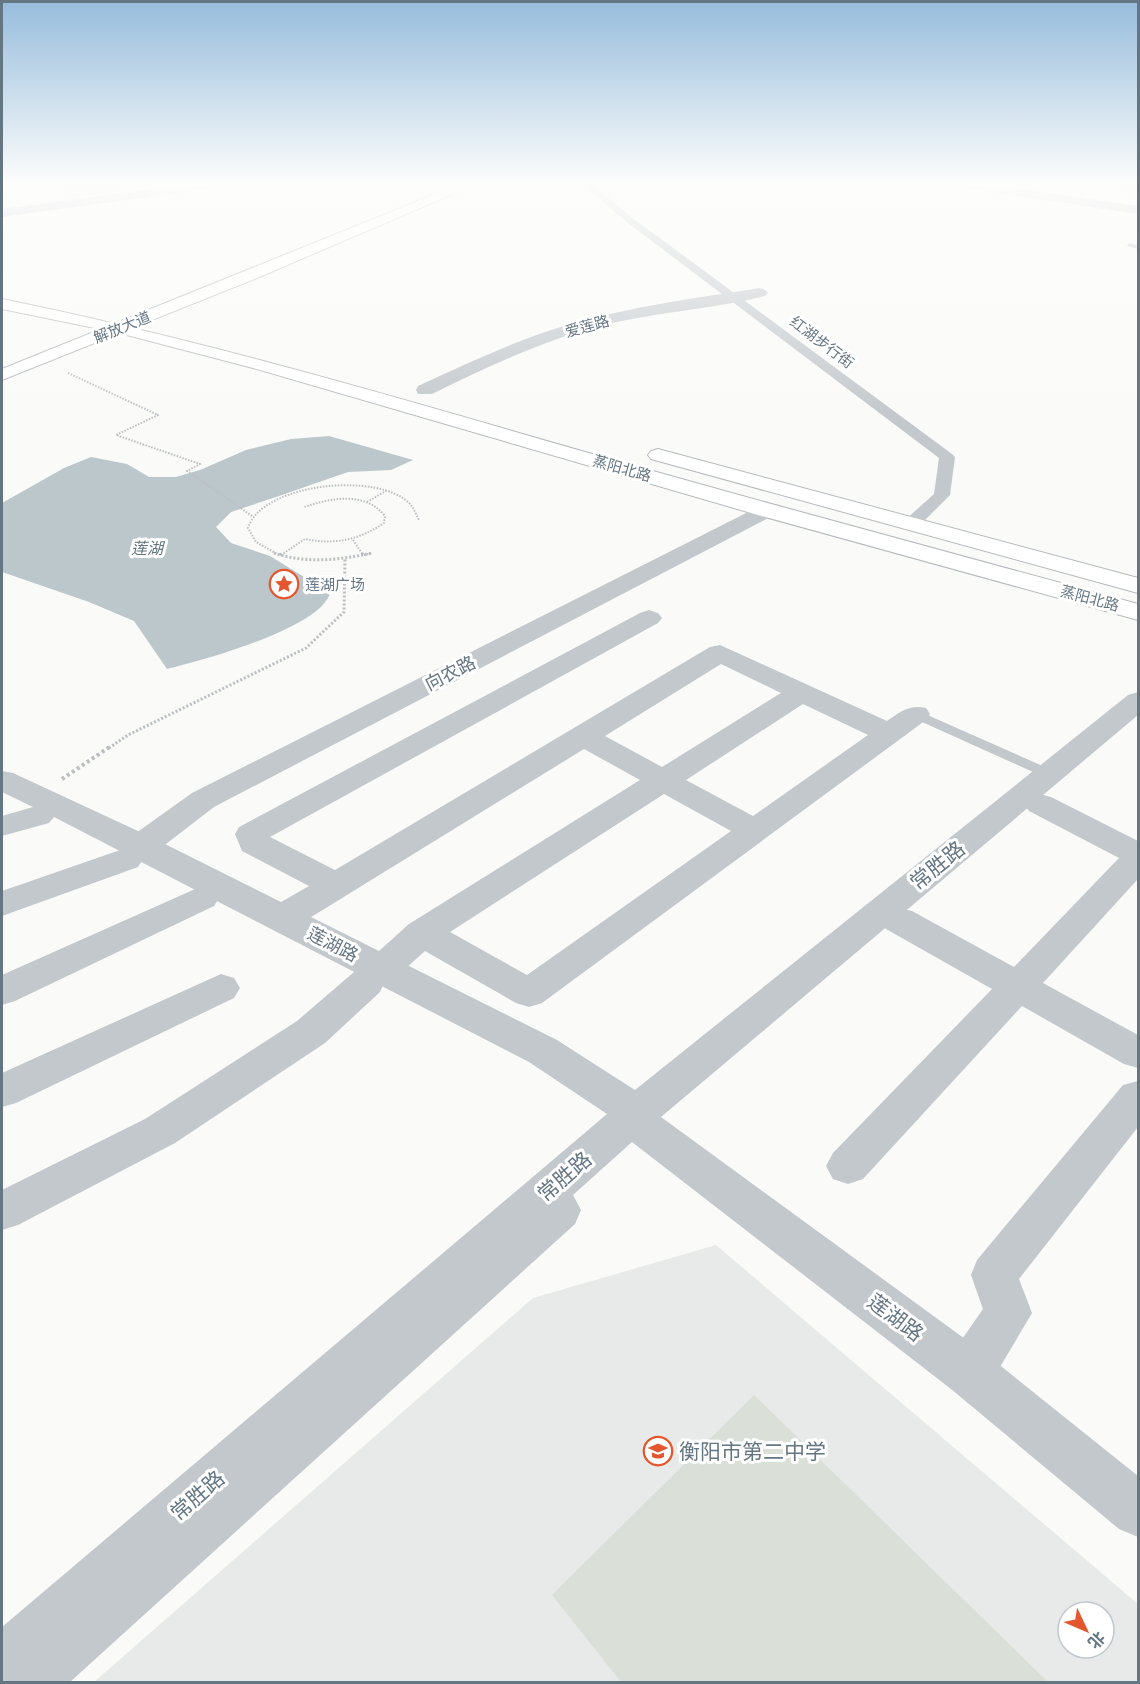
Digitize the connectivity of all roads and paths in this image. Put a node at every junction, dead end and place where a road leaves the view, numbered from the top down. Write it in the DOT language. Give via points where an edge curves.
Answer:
graph roads {
  1 [pos="269,261"];
  2 [pos="278,261"];
  3 [pos="684,261"];
  4 [pos="2,290"];
  5 [pos="759,293"];
  6 [pos="733,297"];
  7 [pos="2,304"];
  8 [pos="126,321"];
  9 [pos="2,366"];
  10 [pos="68,373"];
  11 [pos="2,375"];
  12 [pos="379,378"];
  13 [pos="402,384"];
  14 [pos="425,390"];
  15 [pos="458,400"];
  16 [pos="635,448"];
  17 [pos="387,490"];
  18 [pos="366,502"];
  19 [pos="304,507"];
  20 [pos="766,510"];
  21 [pos="252,516"];
  22 [pos="419,520"];
  23 [pos="910,525"];
  24 [pos="353,540"];
  25 [pos="372,553"];
  26 [pos="280,555"];
  27 [pos="363,555"];
  28 [pos="345,559"];
  29 [pos="1138,586"];
  30 [pos="1138,612"];
  31 [pos="649,618"];
  32 [pos="802,692"];
  33 [pos="1138,701"];
  34 [pos="916,714"];
  35 [pos="1138,722"];
  36 [pos="888,733"];
  37 [pos="583,736"];
  38 [pos="663,780"];
  39 [pos="1044,789"];
  40 [pos="19,798"];
  41 [pos="2,826"];
  42 [pos="754,830"];
  43 [pos="133,853"];
  44 [pos="1138,856"];
  45 [pos="336,885"];
  46 [pos="202,898"];
  47 [pos="2,904"];
  48 [pos="282,918"];
  49 [pos="899,920"];
  50 [pos="422,933"];
  51 [pos="375,976"];
  52 [pos="1017,986"];
  53 [pos="221,988"];
  54 [pos="2,991"];
  55 [pos="1138,1053"];
  56 [pos="2,1091"];
  57 [pos="1136,1104"];
  58 [pos="635,1124"];
  59 [pos="848,1166"];
  60 [pos="2,1211"];
  61 [pos="969,1372"];
  62 [pos="1138,1510"];
  63 [pos="2,1665"];
  64 [pos="26,1683"];
  1 -- 8 [label="main road, 解放大道"];
  2 -- 8 [label="main road, 解放大道"];
  3 -- 6 [label="street, 红湖步行街"];
  4 -- 8 [label="main road"];
  5 -- 6 [label="street, 爱莲路"];
  6 -- 14 [label="street, 爱莲路" via="596,322 551,336"];
  6 -- 23 [label="street, 红湖步行街" via="947,457 942,495"];
  7 -- 8 [label="main road"];
  8 -- 9 [label="main road, 解放大道"];
  8 -- 11 [label="main road, 解放大道"];
  8 -- 12 [label="main road"];
  8 -- 20 [label="main road, 蒸阳北路" via="270,367"];
  10 -- 21 [label="path" via="158,415 116,435 200,464 187,471"];
  13 -- 14 [label="main road"];
  14 -- 15 [label="main road"];
  16 -- 23 [label="main road, 蒸阳北路"];
  17 -- 18 [label="path"];
  17 -- 21 [label="path" via="346,486 310,489 286,495"];
  17 -- 22 [label="path" via="416,508"];
  18 -- 19 [label="path" via="333,500"];
  18 -- 24 [label="path" via="382,510 386,516 384,523"];
  20 -- 30 [label="main road, 蒸阳北路"];
  20 -- 43 [label="street, 向农路" via="203,800"];
  21 -- 26 [label="path" via="248,528 252,540"];
  23 -- 29 [label="main road, 蒸阳北路"];
  24 -- 26 [label="path" via="305,539"];
  24 -- 27 [label="path"];
  25 -- 27 [label="path"];
  26 -- 28 [label="path"];
  27 -- 28 [label="path"];
  28 -- 40 [label="path" via="344,612 306,648 181,706"];
  31 -- 45 [label="street" via="251,834 254,843"];
  32 -- 36 [label="street"];
  32 -- 37 [label="street" via="720,653"];
  32 -- 38 [label="street"];
  33 -- 39 [label="street, 常胜路"];
  34 -- 36 [label="street"];
  34 -- 39 [label="lane"];
  35 -- 39 [label="street, 常胜路"];
  36 -- 42 [label="street"];
  37 -- 38 [label="street"];
  37 -- 45 [label="street"];
  38 -- 42 [label="street"];
  38 -- 50 [label="street"];
  39 -- 44 [label="street"];
  39 -- 49 [label="street, 常胜路"];
  39 -- 58 [label="street, 常胜路"];
  40 -- 41 [label="street"];
  40 -- 43 [label="street, 莲湖路"];
  42 -- 50 [label="street" via="529,993"];
  43 -- 46 [label="street, 莲湖路"];
  43 -- 47 [label="street, 向农路"];
  43 -- 48 [label="street, 莲湖路"];
  44 -- 52 [label="street"];
  45 -- 48 [label="street"];
  46 -- 51 [label="street, 莲湖路"];
  46 -- 54 [label="street"];
  48 -- 51 [label="street, 莲湖路"];
  49 -- 52 [label="street"];
  49 -- 58 [label="street, 常胜路"];
  50 -- 51 [label="street"];
  51 -- 58 [label="street, 莲湖路" via="543,1051"];
  51 -- 60 [label="street" via="311,1032 159,1131"];
  52 -- 55 [label="street"];
  52 -- 59 [label="street"];
  53 -- 56 [label="street"];
  57 -- 61 [label="street" via="994,1275 1008,1313"];
  58 -- 61 [label="street, 莲湖路"];
  58 -- 63 [label="street, 常胜路"];
  58 -- 64 [label="street, 常胜路"];
  61 -- 62 [label="street, 莲湖路"];
}
